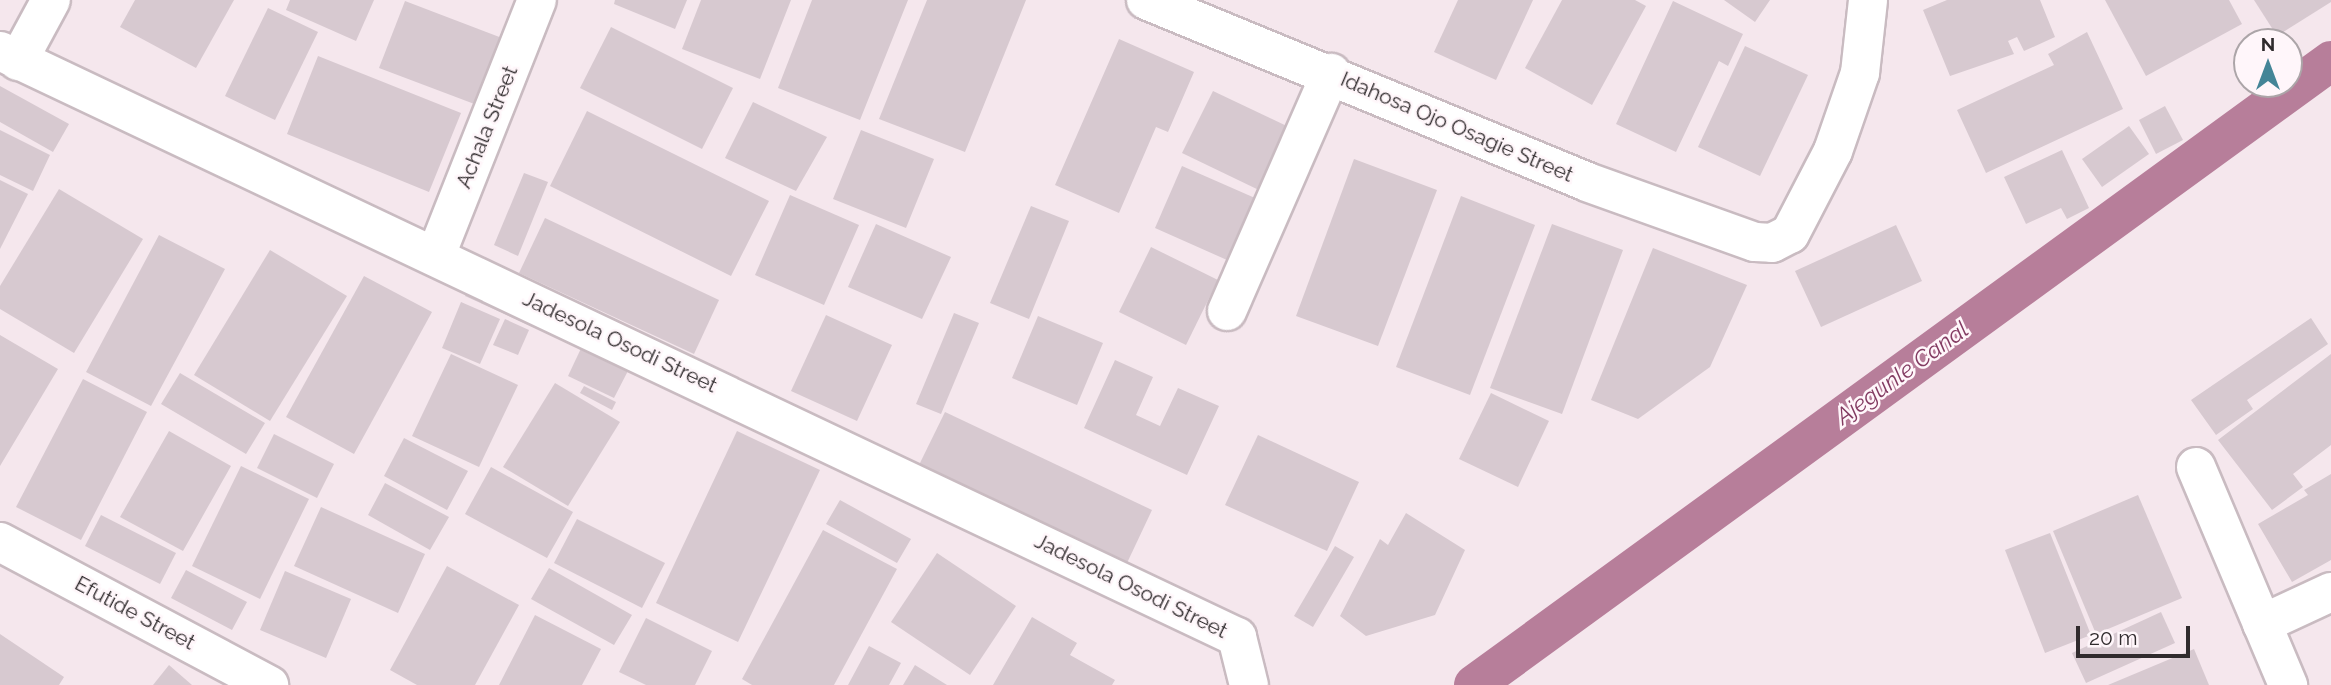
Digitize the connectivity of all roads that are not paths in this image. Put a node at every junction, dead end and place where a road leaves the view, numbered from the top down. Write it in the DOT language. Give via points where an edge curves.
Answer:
graph roads {
  1 [pos="51,0"];
  2 [pos="537,0"];
  3 [pos="1146,0"];
  4 [pos="1868,0"];
  5 [pos="9,56"];
  6 [pos="1331,73"];
  7 [pos="436,255"];
  8 [pos="1227,311"];
  9 [pos="2196,467"];
  10 [pos="0,542"];
  11 [pos="2331,592"];
  12 [pos="2262,624"];
  13 [pos="269,685"];
  14 [pos="1249,685"];
  15 [pos="2288,685"];
  1 -- 5 [label="street"];
  2 -- 7 [label="street, Achala Street"];
  3 -- 6 [label="street, Idahosa Ojo Osagie Street"];
  4 -- 6 [label="street, Idahosa Ojo Osagie Street" via="1860,73 1833,151 1790,234 1772,243 1755,242 1587,182"];
  5 -- 7 [label="street, Jadesola Osodi Street"];
  6 -- 8 [label="street"];
  7 -- 14 [label="street, Jadesola Osodi Street" via="1237,638"];
  9 -- 12 [label="street"];
  10 -- 13 [label="street, Efutide Street"];
  11 -- 12 [label="street"];
  12 -- 15 [label="street"];
}
